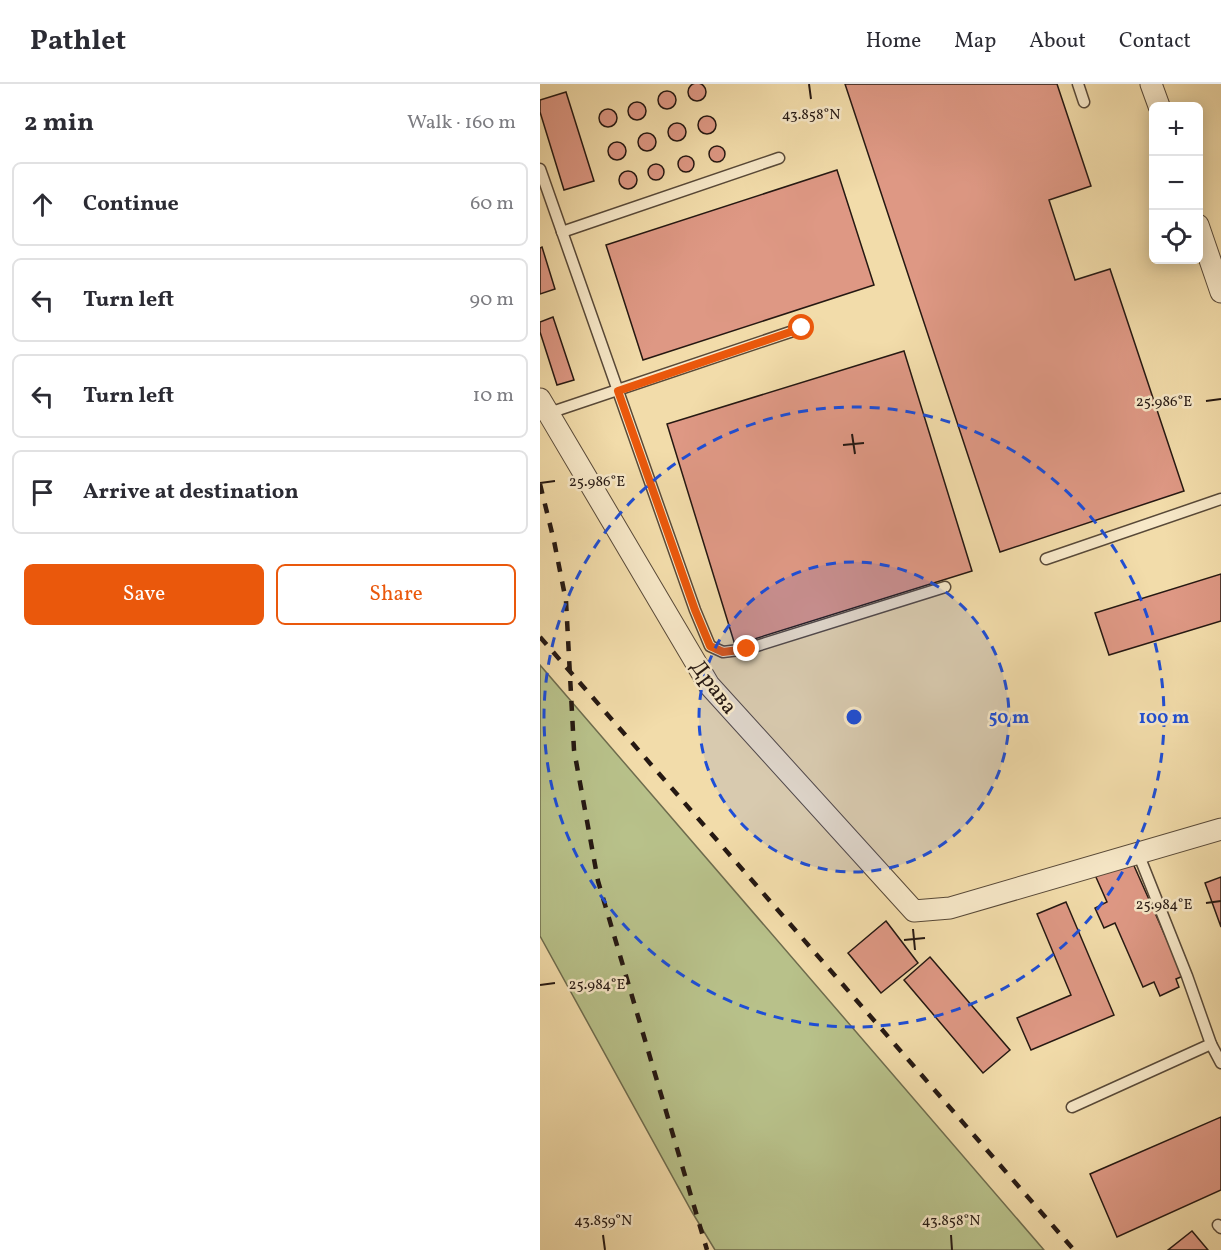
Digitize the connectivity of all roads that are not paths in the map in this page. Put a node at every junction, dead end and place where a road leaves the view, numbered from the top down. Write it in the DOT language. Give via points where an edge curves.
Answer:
graph roads {
  1 [pos="1078,84"];
  2 [pos="1151,84"];
  3 [pos="1084,102"];
  4 [pos="1158,102"];
  5 [pos="779,158"];
  6 [pos="540,169"];
  7 [pos="562,231"];
  8 [pos="1203,240"];
  9 [pos="1221,292"];
  10 [pos="802,328"];
  11 [pos="618,391"];
  12 [pos="544,406"];
  13 [pos="1221,499"];
  14 [pos="1046,559"];
  15 [pos="945,587"];
  16 [pos="1221,829"];
  17 [pos="1138,853"];
  18 [pos="1211,1044"];
  19 [pos="1221,1063"];
  20 [pos="1072,1107"];
  1 -- 3 [label="lane"];
  2 -- 4 [label="street"];
  5 -- 7 [label="lane"];
  6 -- 7 [label="lane"];
  7 -- 11 [label="lane"];
  8 -- 9 [label="street"];
  10 -- 11 [label="lane"];
  11 -- 12 [label="lane"];
  11 -- 15 [label="lane" via="710,646 723,652 747,649"];
  12 -- 17 [label="street, Драва" via="709,685 914,911 950,908"];
  13 -- 14 [label="lane"];
  16 -- 17 [label="street"];
  17 -- 18 [label="lane"];
  18 -- 19 [label="lane"];
  18 -- 20 [label="lane"];
}
